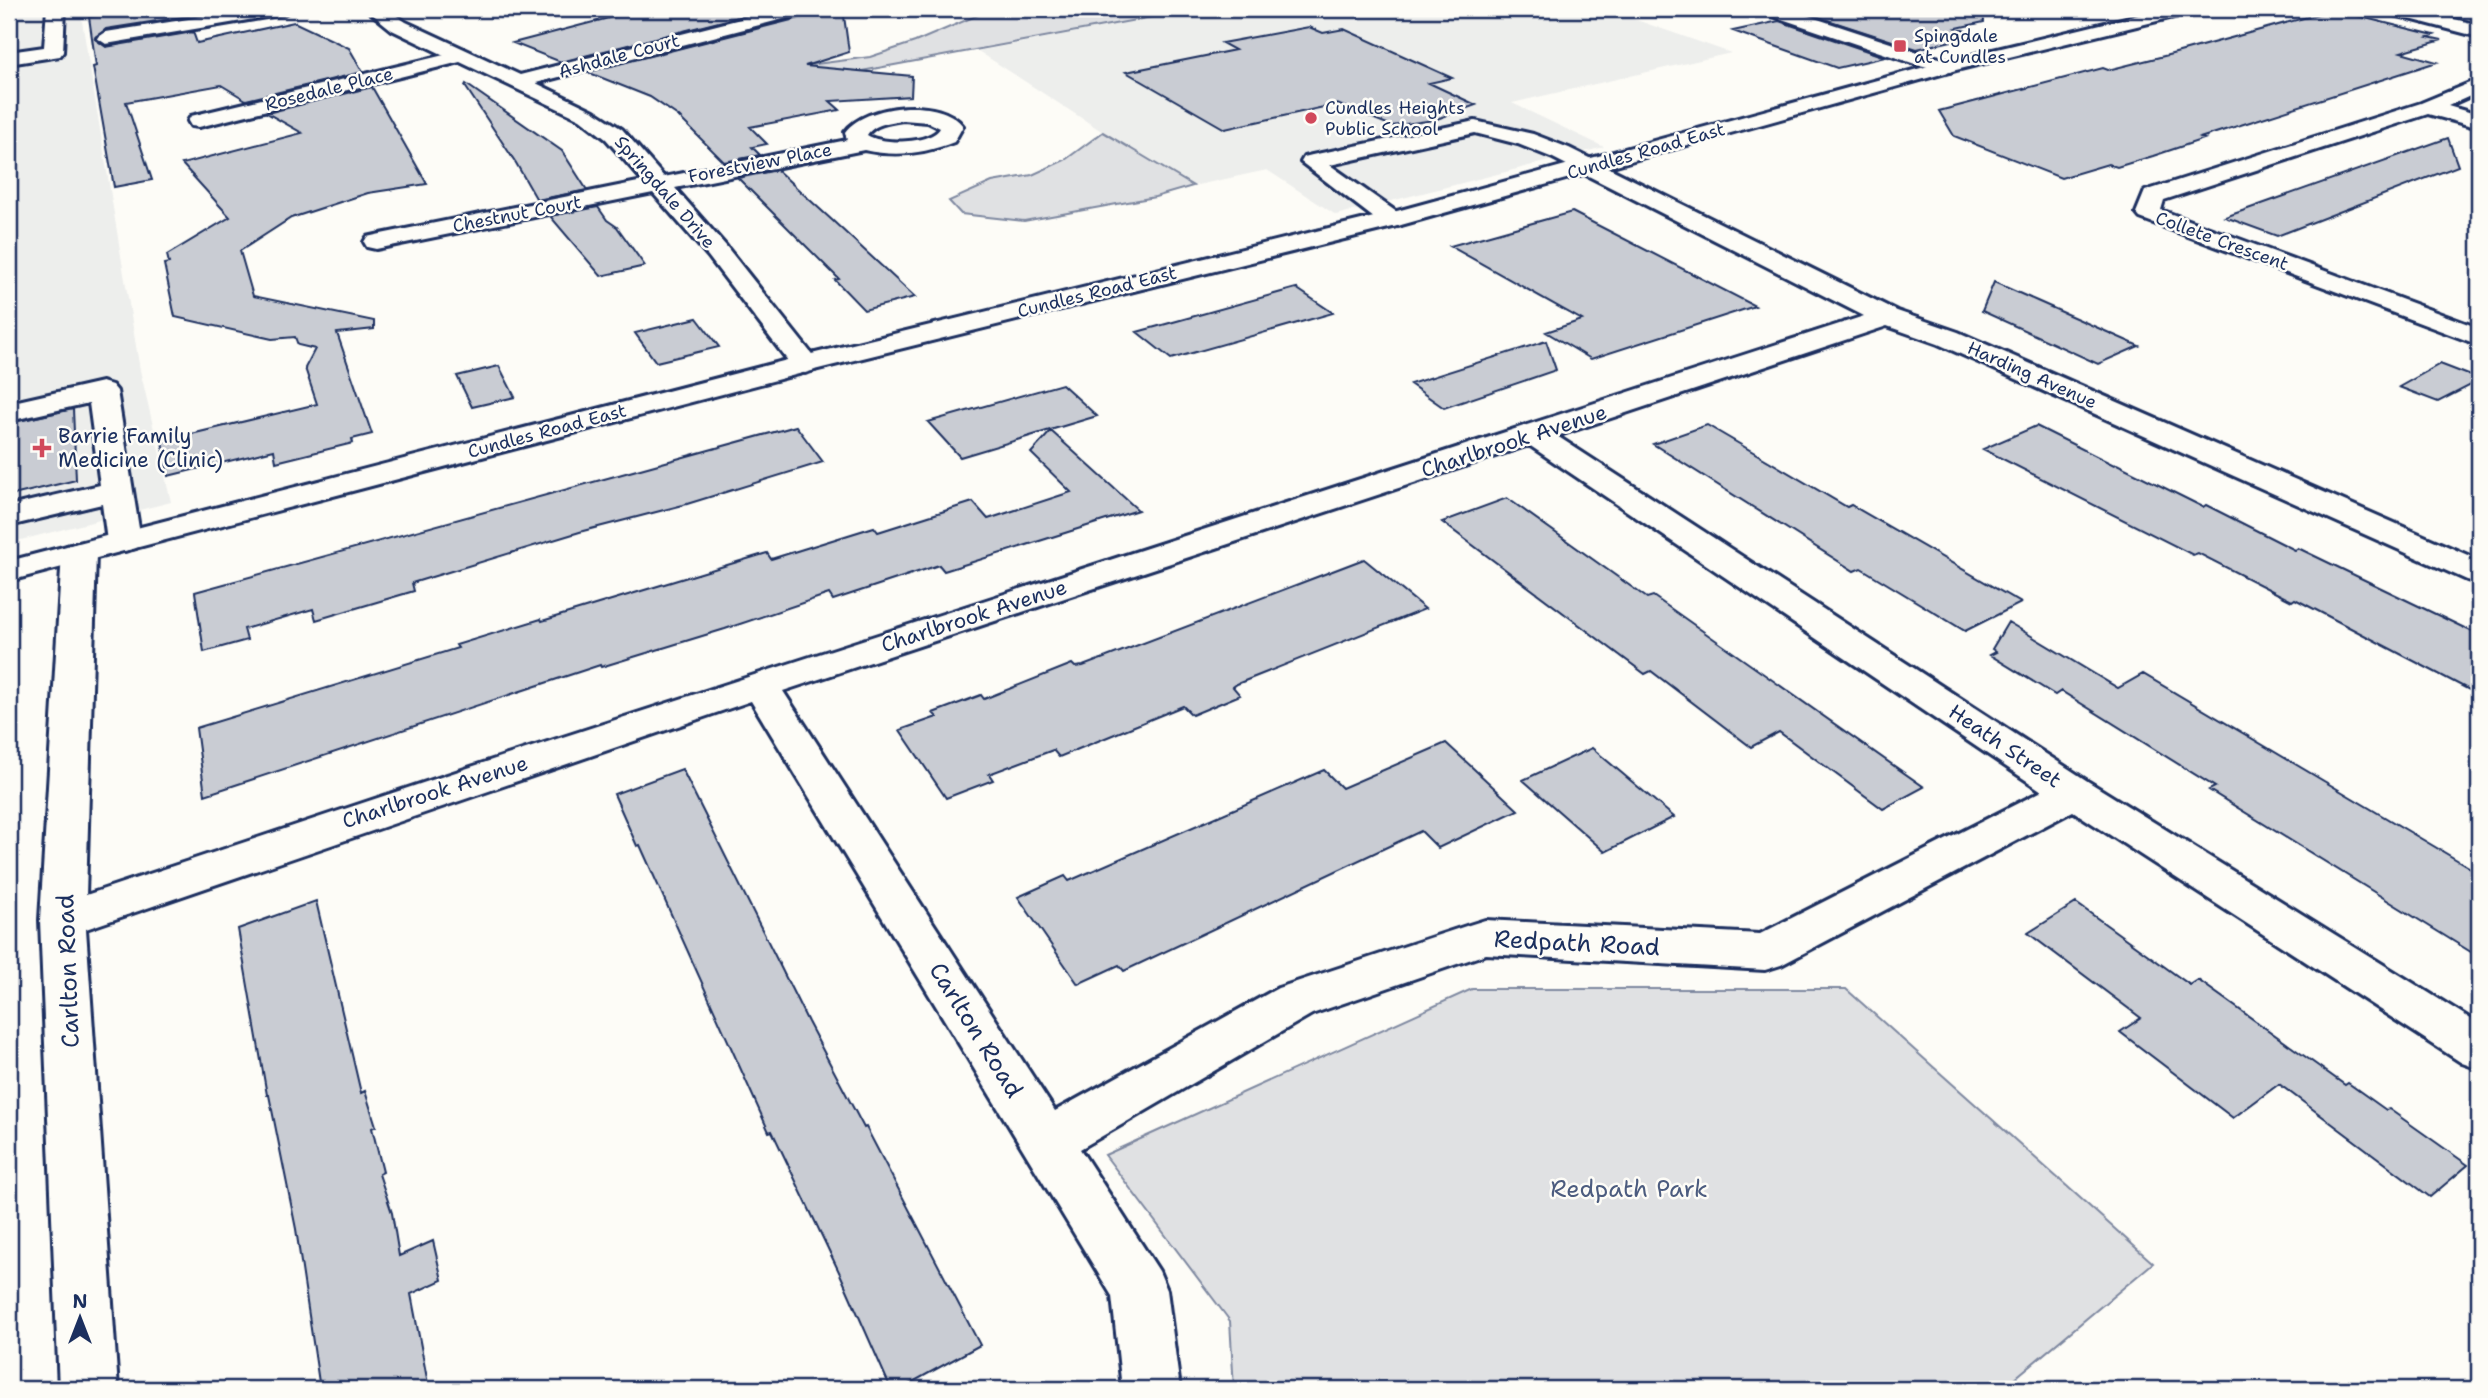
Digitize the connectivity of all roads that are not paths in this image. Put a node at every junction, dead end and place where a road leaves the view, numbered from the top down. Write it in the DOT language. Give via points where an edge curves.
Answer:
graph roads {
  1 [pos="56,9"];
  2 [pos="284,9"];
  3 [pos="375,9"];
  4 [pos="800,9"];
  5 [pos="1770,9"];
  6 [pos="2184,9"];
  7 [pos="2393,9"];
  8 [pos="2479,31"];
  9 [pos="106,38"];
  10 [pos="459,57"];
  11 [pos="9,58"];
  12 [pos="1950,66"];
  13 [pos="518,82"];
  14 [pos="2479,85"];
  15 [pos="2428,107"];
  16 [pos="199,121"];
  17 [pos="2479,122"];
  18 [pos="864,142"];
  19 [pos="1591,167"];
  20 [pos="657,184"];
  21 [pos="1392,220"];
  22 [pos="376,242"];
  23 [pos="1887,317"];
  24 [pos="2479,337"];
  25 [pos="805,364"];
  26 [pos="9,412"];
  27 [pos="1535,435"];
  28 [pos="118,491"];
  29 [pos="9,516"];
  30 [pos="124,541"];
  31 [pos="79,553"];
  32 [pos="9,571"];
  33 [pos="2479,573"];
  34 [pos="761,686"];
  35 [pos="2074,792"];
  36 [pos="63,920"];
  37 [pos="2479,1049"];
  38 [pos="1046,1142"];
  39 [pos="88,1389"];
  40 [pos="1151,1389"];
  1 -- 11 [label="street" via="53,52"];
  2 -- 9 [label="street"];
  3 -- 10 [label="street, Springdale Drive"];
  4 -- 13 [label="street, Ashdale Court"];
  5 -- 12 [label="street"];
  6 -- 12 [label="street, Cundles Road East"];
  7 -- 8 [label="street"];
  10 -- 13 [label="street, Springdale Drive"];
  10 -- 16 [label="street, Rosedale Place"];
  12 -- 19 [label="street, Cundles Road East"];
  13 -- 20 [label="street, Springdale Drive" via="603,125"];
  14 -- 15 [label="street, Collete Crescent"];
  15 -- 17 [label="street"];
  15 -- 24 [label="street, Collete Crescent" via="2153,196 2148,214"];
  18 -- 20 [label="street, Forestview Place"];
  19 -- 21 [label="street, Cundles Road East"];
  19 -- 21 [label="street, Harding Avenue" via="1525,138 1475,127 1312,162"];
  19 -- 23 [label="street, Harding Avenue"];
  20 -- 22 [label="street, Chestnut Court"];
  20 -- 25 [label="street, Springdale Drive" via="717,251"];
  21 -- 25 [label="street, Cundles Road East"];
  23 -- 27 [label="street, Charlbrook Avenue"];
  23 -- 33 [label="street, Harding Avenue" via="1948,338"];
  25 -- 30 [label="street, Cundles Road East"];
  26 -- 28 [label="street" via="102,391"];
  27 -- 34 [label="street, Charlbrook Avenue"];
  27 -- 35 [label="street, Heath Street"];
  28 -- 29 [label="street"];
  28 -- 30 [label="street"];
  30 -- 31 [label="street, Cundles Road East"];
  31 -- 32 [label="street, Cundles Road East"];
  31 -- 36 [label="street, Carlton Road"];
  34 -- 36 [label="street, Charlbrook Avenue" via="393,805"];
  34 -- 38 [label="street, Carlton Road"];
  35 -- 37 [label="street, Heath Street"];
  35 -- 38 [label="street, Redpath Road" via="1765,952 1485,937 1295,1001"];
  36 -- 39 [label="street, Carlton Road"];
  38 -- 40 [label="street, Carlton Road" via="1139,1290"];
}
